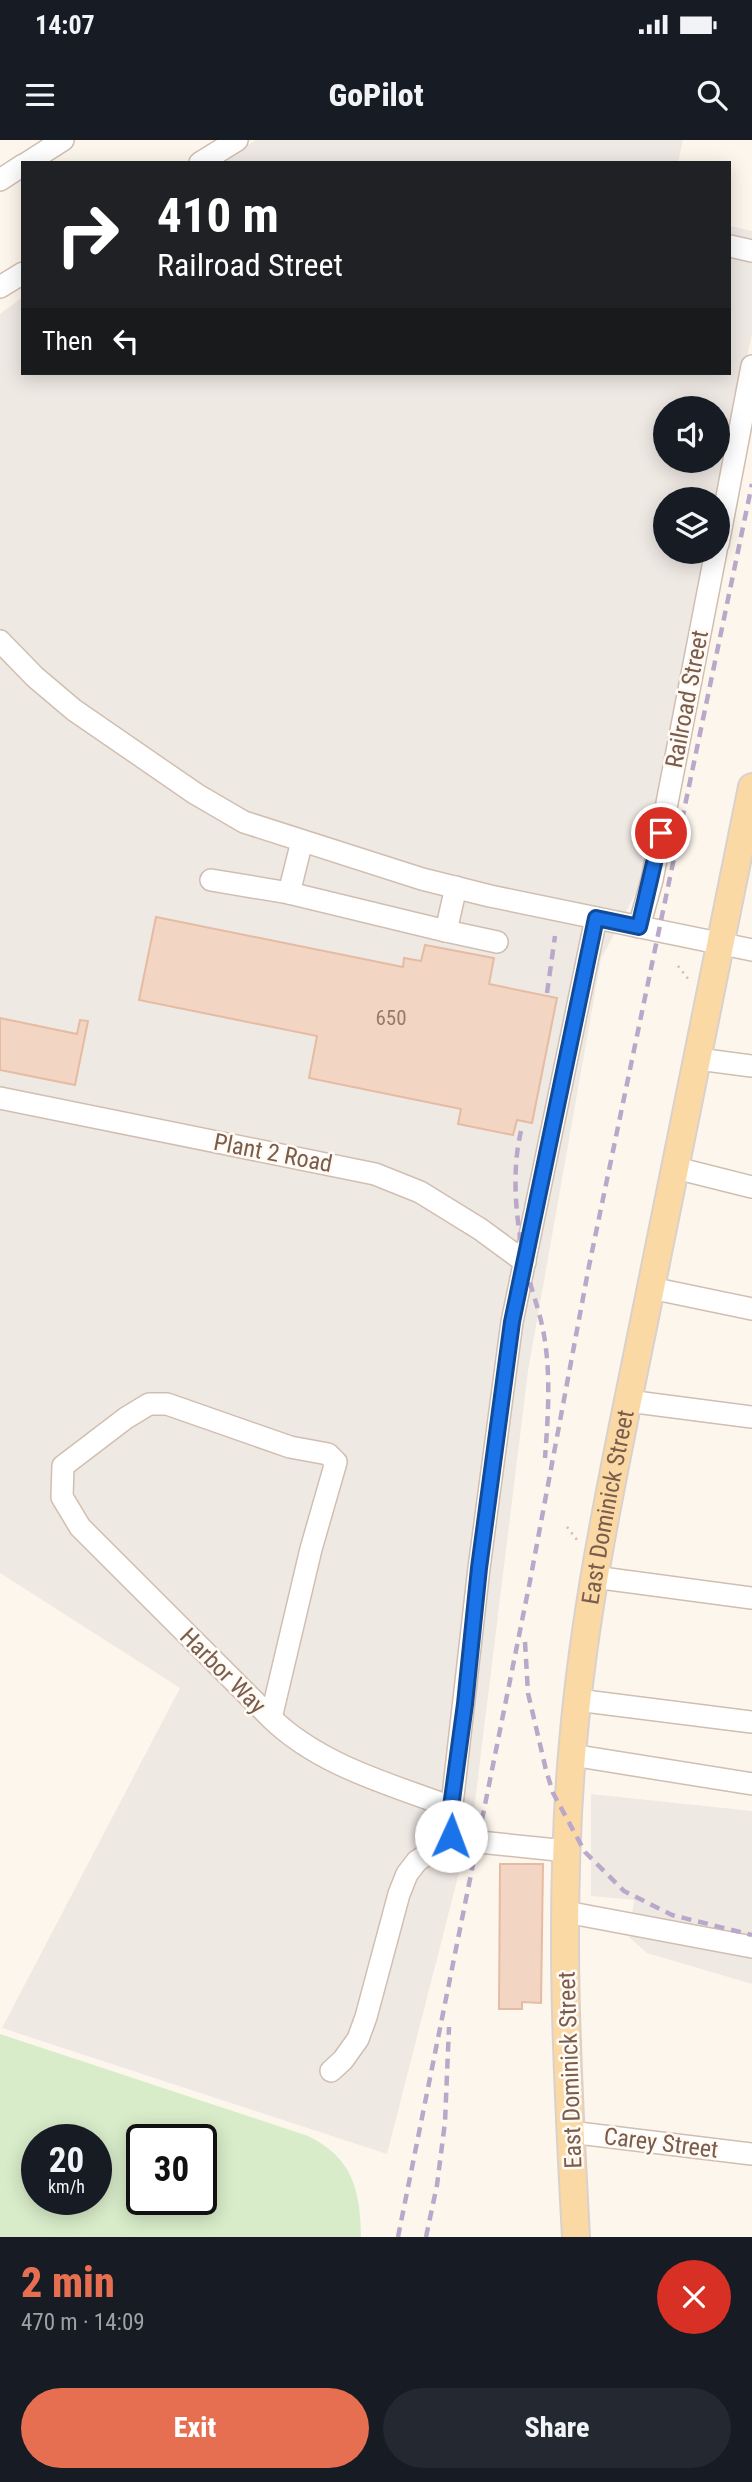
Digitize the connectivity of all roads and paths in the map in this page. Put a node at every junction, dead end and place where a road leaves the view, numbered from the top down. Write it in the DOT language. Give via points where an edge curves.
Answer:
graph roads {
  1 [pos="63,140"];
  2 [pos="222,144"];
  3 [pos="30,161"];
  4 [pos="202,161"];
  5 [pos="21,167"];
  6 [pos="0,180"];
  7 [pos="731,246"];
  8 [pos="752,251"];
  9 [pos="752,366"];
  10 [pos="729,487"];
  11 [pos="713,564"];
  12 [pos="0,641"];
  13 [pos="752,787"];
  14 [pos="748,827"];
  15 [pos="302,841"];
  16 [pos="211,880"];
  17 [pos="456,887"];
  18 [pos="289,893"];
  19 [pos="596,918"];
  20 [pos="639,927"];
  21 [pos="446,931"];
  22 [pos="497,942"];
  23 [pos="721,943"];
  24 [pos="752,950"];
  25 [pos="678,966"];
  26 [pos="689,980"];
  27 [pos="698,1059"];
  28 [pos="752,1066"];
  29 [pos="0,1098"];
  30 [pos="676,1168"];
  31 [pos="752,1187"];
  32 [pos="524,1262"];
  33 [pos="651,1288"];
  34 [pos="752,1309"];
  35 [pos="628,1401"];
  36 [pos="752,1417"];
  37 [pos="567,1527"];
  38 [pos="578,1540"];
  39 [pos="594,1577"];
  40 [pos="752,1598"];
  41 [pos="578,1700"];
  42 [pos="271,1718"];
  43 [pos="752,1722"];
  44 [pos="572,1755"];
  45 [pos="752,1784"];
  46 [pos="451,1807"];
  47 [pos="454,1837"];
  48 [pos="566,1851"];
  49 [pos="566,1912"];
  50 [pos="752,1947"];
  51 [pos="331,2071"];
  52 [pos="570,2132"];
  53 [pos="752,2154"];
  54 [pos="576,2237"];
  1 -- 3 [label="street"];
  2 -- 4 [label="street"];
  5 -- 6 [label="street"];
  7 -- 8 [label="street"];
  9 -- 10 [label="street"];
  11 -- 20 [label="street, Railroad Street"];
  12 -- 15 [label="street" via="74,710 196,794 244,822"];
  13 -- 14 [label="main road, East Dominick Street"];
  14 -- 23 [label="main road, East Dominick Street"];
  15 -- 17 [label="street"];
  15 -- 18 [label="street"];
  16 -- 18 [label="street"];
  17 -- 19 [label="street"];
  17 -- 21 [label="street"];
  18 -- 21 [label="street"];
  19 -- 20 [label="street"];
  19 -- 32 [label="street"];
  20 -- 23 [label="street"];
  21 -- 22 [label="street"];
  23 -- 24 [label="street"];
  23 -- 27 [label="main road, East Dominick Street"];
  25 -- 26 [label="path"];
  27 -- 28 [label="street"];
  27 -- 30 [label="main road, East Dominick Street"];
  29 -- 32 [label="street, Plant 2 Road" via="375,1174 420,1192"];
  30 -- 31 [label="street"];
  30 -- 33 [label="main road, East Dominick Street"];
  32 -- 46 [label="street" via="512,1322"];
  33 -- 34 [label="street"];
  33 -- 35 [label="main road, East Dominick Street"];
  35 -- 36 [label="street"];
  35 -- 39 [label="main road, East Dominick Street"];
  37 -- 38 [label="path"];
  39 -- 40 [label="street"];
  39 -- 41 [label="main road, East Dominick Street"];
  41 -- 43 [label="street"];
  41 -- 44 [label="main road, East Dominick Street"];
  42 -- 42 [label="street, Harbor Way" via="80,1527 62,1497 63,1466 149,1404 167,1404 290,1447 328,1454 336,1462"];
  42 -- 46 [label="street, Harbor Way" via="304,1746"];
  44 -- 45 [label="street"];
  44 -- 48 [label="main road, East Dominick Street"];
  46 -- 47 [label="street" via="449,1831"];
  47 -- 48 [label="street"];
  47 -- 51 [label="street" via="417,1861 407,1874 358,2039"];
  48 -- 49 [label="main road, East Dominick Street"];
  49 -- 50 [label="street"];
  49 -- 52 [label="main road, East Dominick Street"];
  52 -- 53 [label="street, Carey Street"];
  52 -- 54 [label="main road, East Dominick Street"];
}
